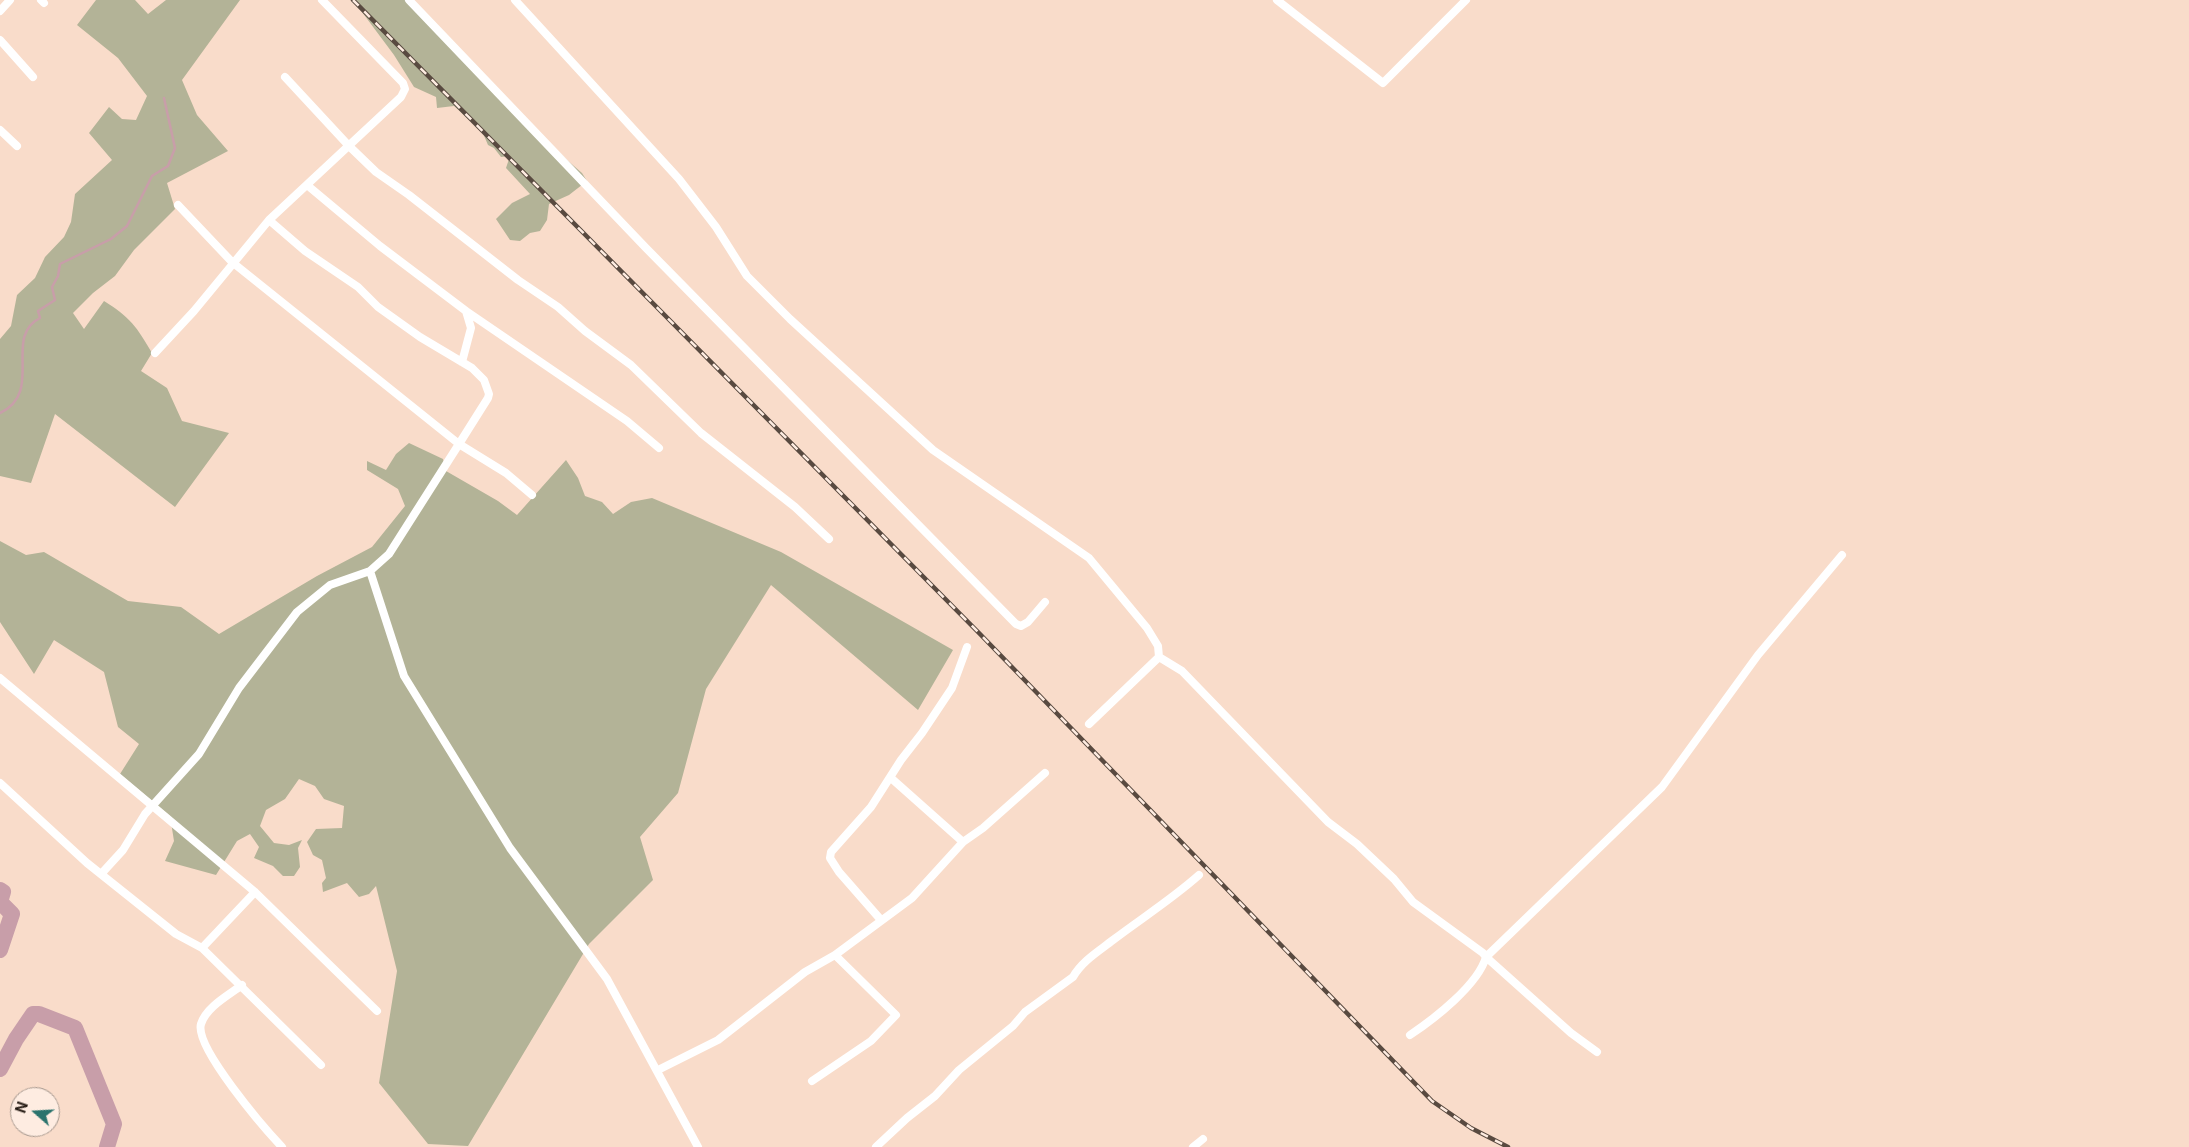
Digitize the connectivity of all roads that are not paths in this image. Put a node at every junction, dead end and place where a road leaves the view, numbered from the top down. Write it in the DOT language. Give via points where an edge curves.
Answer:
graph roads {
  1 [pos="10,0"];
  2 [pos="322,0"];
  3 [pos="409,0"];
  4 [pos="515,0"];
  5 [pos="1276,0"];
  6 [pos="1466,0"];
  7 [pos="0,11"];
  8 [pos="0,40"];
  9 [pos="33,77"];
  10 [pos="286,77"];
  11 [pos="0,130"];
  12 [pos="17,146"];
  13 [pos="349,146"];
  14 [pos="307,185"];
  15 [pos="178,205"];
  16 [pos="269,220"];
  17 [pos="232,262"];
  18 [pos="466,311"];
  19 [pos="155,353"];
  20 [pos="462,362"];
  21 [pos="459,444"];
  22 [pos="659,448"];
  23 [pos="532,495"];
  24 [pos="829,538"];
  25 [pos="1842,555"];
  26 [pos="370,571"];
  27 [pos="1045,602"];
  28 [pos="967,647"];
  29 [pos="1159,657"];
  30 [pos="0,678"];
  31 [pos="1089,724"];
  32 [pos="1045,773"];
  33 [pos="891,778"];
  34 [pos="0,783"];
  35 [pos="152,806"];
  36 [pos="963,842"];
  37 [pos="102,873"];
  38 [pos="1200,874"];
  39 [pos="255,892"];
  40 [pos="881,920"];
  41 [pos="202,948"];
  42 [pos="835,955"];
  43 [pos="1486,957"];
  44 [pos="242,985"];
  45 [pos="377,1011"];
  46 [pos="1410,1035"];
  47 [pos="1597,1052"];
  48 [pos="321,1065"];
  49 [pos="658,1070"];
  50 [pos="812,1081"];
  51 [pos="1203,1139"];
  52 [pos="282,1147"];
  53 [pos="698,1147"];
  54 [pos="876,1147"];
  55 [pos="1193,1147"];
  1 -- 7 [label="street"];
  2 -- 13 [label="street" via="405,89 401,97"];
  3 -- 27 [label="street" via="652,254 1016,624 1021,626 1028,622"];
  4 -- 29 [label="street" via="679,179 753,282 933,450 1089,558 1147,628 1158,646"];
  5 -- 6 [label="street" via="1383,83"];
  8 -- 9 [label="street"];
  10 -- 13 [label="street"];
  11 -- 12 [label="street"];
  13 -- 14 [label="street"];
  13 -- 24 [label="street" via="376,172 631,365 695,428"];
  14 -- 16 [label="street"];
  14 -- 18 [label="street"];
  15 -- 17 [label="street"];
  16 -- 17 [label="street"];
  16 -- 20 [label="street" via="305,251 358,287 378,307"];
  17 -- 19 [label="street" via="194,311"];
  17 -- 21 [label="street"];
  18 -- 20 [label="street" via="471,328"];
  18 -- 22 [label="street" via="627,421"];
  20 -- 21 [label="street" via="483,378 489,394"];
  21 -- 23 [label="street" via="506,472"];
  21 -- 26 [label="street" via="389,554"];
  25 -- 43 [label="street" via="1758,654 1662,787"];
  26 -- 35 [label="street" via="330,585 300,608 240,688 199,754"];
  26 -- 49 [label="street" via="404,676 510,848 607,979"];
  28 -- 33 [label="street" via="952,688"];
  29 -- 31 [label="street"];
  29 -- 43 [label="street" via="1182,671 1328,822 1357,844 1420,908"];
  30 -- 35 [label="street"];
  32 -- 36 [label="street"];
  33 -- 36 [label="street"];
  33 -- 40 [label="street" via="830,855 839,872"];
  34 -- 37 [label="street" via="73,851"];
  35 -- 37 [label="street" via="123,850"];
  35 -- 39 [label="street"];
  36 -- 40 [label="street" via="912,898"];
  37 -- 41 [label="street" via="176,934"];
  38 -- 54 [label="street" via="1174,897 1096,952 1073,977 1025,1012"];
  39 -- 41 [label="street"];
  39 -- 45 [label="street"];
  40 -- 42 [label="street"];
  41 -- 44 [label="street"];
  42 -- 49 [label="street" via="805,972 718,1040"];
  42 -- 50 [label="street" via="896,1015 871,1041"];
  43 -- 46 [label="street" via="1458,996"];
  43 -- 47 [label="street"];
  44 -- 48 [label="street"];
  44 -- 52 [label="street" via="207,1012 201,1024 201,1036 205,1048 241,1098"];
  49 -- 53 [label="street"];
  51 -- 55 [label="street"];
}
